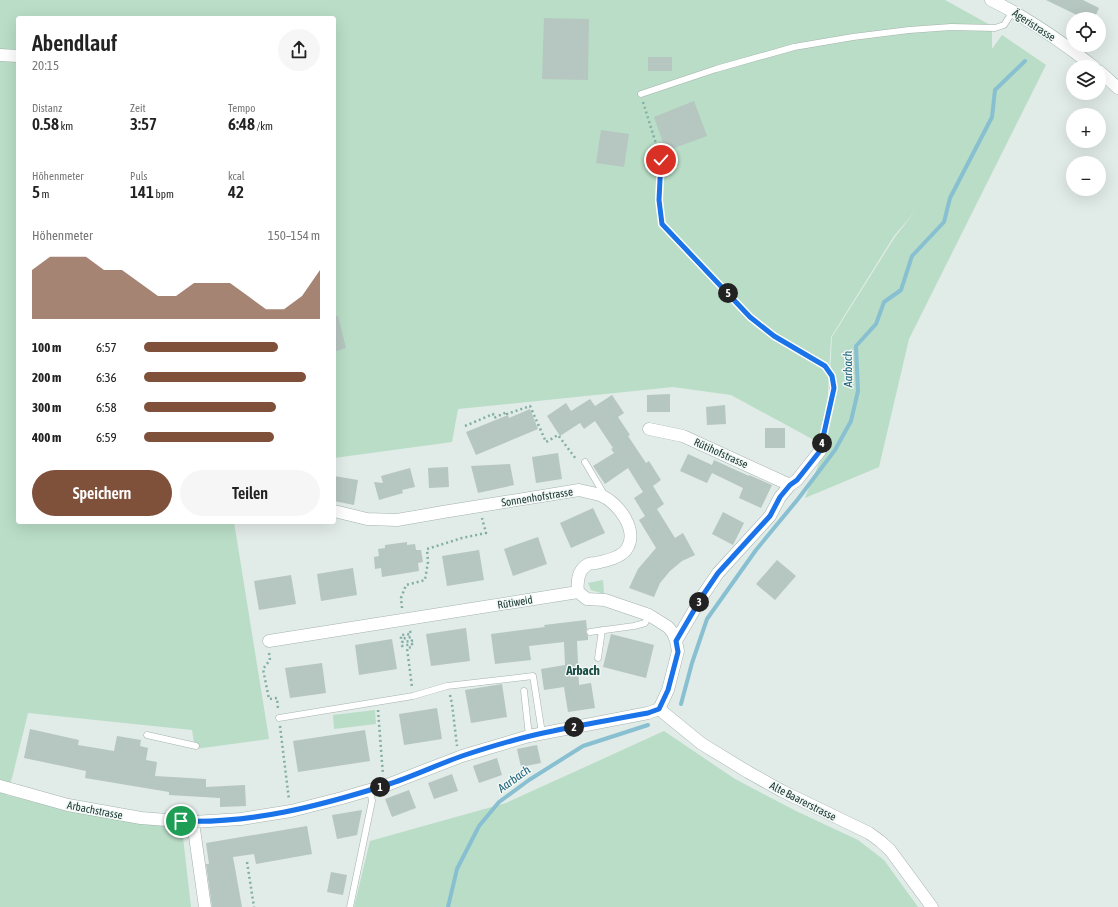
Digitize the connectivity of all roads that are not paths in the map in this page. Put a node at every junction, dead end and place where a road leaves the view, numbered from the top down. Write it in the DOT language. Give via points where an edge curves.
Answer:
graph roads {
  1 [pos="991,0"];
  2 [pos="1013,11"];
  3 [pos="0,56"];
  4 [pos="16,56"];
  5 [pos="1085,60"];
  6 [pos="1106,77"];
  7 [pos="1118,88"];
  8 [pos="641,94"];
  9 [pos="648,429"];
  10 [pos="820,451"];
  11 [pos="585,462"];
  12 [pos="790,485"];
  13 [pos="608,501"];
  14 [pos="336,511"];
  15 [pos="578,592"];
  16 [pos="649,615"];
  17 [pos="602,630"];
  18 [pos="590,632"];
  19 [pos="269,641"];
  20 [pos="676,641"];
  21 [pos="598,658"];
  22 [pos="524,691"];
  23 [pos="659,709"];
  24 [pos="279,718"];
  25 [pos="542,734"];
  26 [pos="146,735"];
  27 [pos="529,736"];
  28 [pos="196,746"];
  29 [pos="0,786"];
  30 [pos="370,790"];
  31 [pos="193,822"];
  32 [pos="205,907"];
  33 [pos="350,907"];
  34 [pos="932,907"];
  1 -- 2 [label="street, Ägeristrasse"];
  2 -- 5 [label="street, Ägeristrasse"];
  2 -- 8 [label="lane" via="1004,25 995,28 951,27 909,30 794,47"];
  3 -- 4 [label="street"];
  6 -- 7 [label="street"];
  9 -- 12 [label="street, Rütihofstrasse" via="683,436"];
  10 -- 12 [label="street"];
  11 -- 13 [label="lane"];
  12 -- 20 [label="street" via="770,516 718,573"];
  13 -- 14 [label="street, Sonnenhofstrasse" via="601,496 579,490 397,520 367,519"];
  13 -- 15 [label="street, Sonnenhofstrasse" via="618,508 628,523 631,539 626,550 614,558 587,565 580,572 577,581"];
  15 -- 16 [label="street" via="587,599 604,600"];
  15 -- 19 [label="street, Rütiweid"];
  16 -- 17 [label="lane" via="645,623"];
  16 -- 20 [label="street" via="668,627"];
  17 -- 18 [label="lane"];
  17 -- 21 [label="lane"];
  20 -- 23 [label="street" via="678,652 668,690"];
  22 -- 27 [label="lane"];
  23 -- 25 [label="street, Arbachstrasse"];
  23 -- 34 [label="street, Alte Baarerstrasse" via="702,744 748,772 869,833 890,850"];
  24 -- 25 [label="lane" via="413,696 447,686 533,676"];
  25 -- 27 [label="street, Arbachstrasse"];
  26 -- 28 [label="lane"];
  27 -- 30 [label="street, Arbachstrasse" via="462,756"];
  29 -- 31 [label="street, Arbachstrasse" via="92,810 141,818"];
  30 -- 31 [label="street, Arbachstrasse" via="290,811 241,819"];
  30 -- 33 [label="lane" via="372,801"];
  31 -- 32 [label="street"];
}
